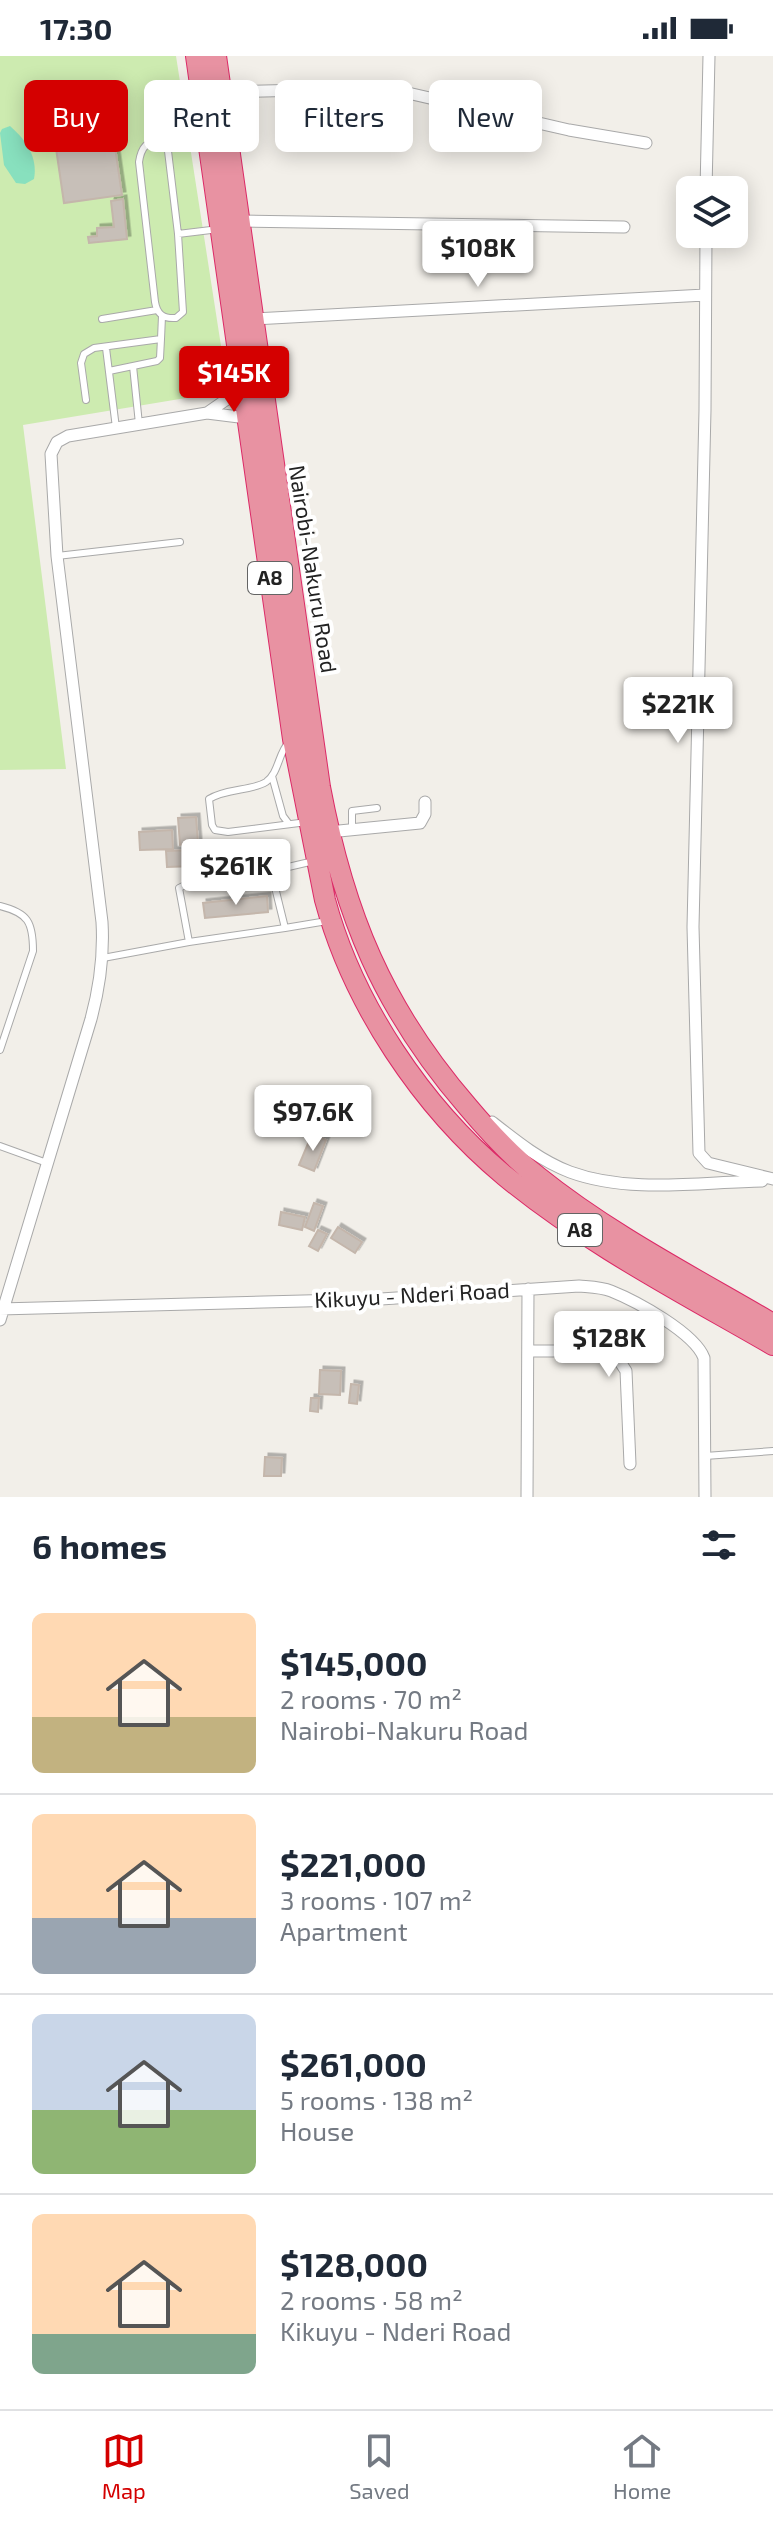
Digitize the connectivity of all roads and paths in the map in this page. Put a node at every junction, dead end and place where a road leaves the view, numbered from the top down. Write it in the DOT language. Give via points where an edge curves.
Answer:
graph roads {
  1 [pos="196,56"];
  2 [pos="216,56"];
  3 [pos="709,56"];
  4 [pos="219,80"];
  5 [pos="259,91"];
  6 [pos="646,143"];
  7 [pos="225,152"];
  8 [pos="706,176"];
  9 [pos="230,225"];
  10 [pos="624,227"];
  11 [pos="178,234"];
  12 [pos="706,248"];
  13 [pos="705,295"];
  14 [pos="159,313"];
  15 [pos="102,319"];
  16 [pos="252,319"];
  17 [pos="161,339"];
  18 [pos="106,348"];
  19 [pos="133,366"];
  20 [pos="109,371"];
  21 [pos="243,388"];
  22 [pos="86,400"];
  23 [pos="207,413"];
  24 [pos="247,418"];
  25 [pos="139,424"];
  26 [pos="116,428"];
  27 [pos="180,542"];
  28 [pos="57,556"];
  29 [pos="293,739"];
  30 [pos="272,776"];
  31 [pos="425,802"];
  32 [pos="377,808"];
  33 [pos="298,823"];
  34 [pos="352,830"];
  35 [pos="329,832"];
  36 [pos="316,861"];
  37 [pos="271,871"];
  38 [pos="0,906"];
  39 [pos="330,920"];
  40 [pos="285,928"];
  41 [pos="189,942"];
  42 [pos="103,958"];
  43 [pos="0,1050"];
  44 [pos="433,1067"];
  45 [pos="0,1146"];
  46 [pos="47,1163"];
  47 [pos="773,1180"];
  48 [pos="528,1289"];
  49 [pos="1,1313"];
  50 [pos="773,1324"];
  51 [pos="773,1345"];
  52 [pos="528,1351"];
  53 [pos="773,1451"];
  54 [pos="705,1456"];
  55 [pos="630,1464"];
  56 [pos="527,1497"];
  57 [pos="705,1497"];
  1 -- 9 [label="highway, A8"];
  2 -- 4 [label="highway, Nairobi-Nakuru Road / A8"];
  3 -- 8 [label="street"];
  5 -- 6 [label="street" via="386,88"];
  7 -- 9 [label="highway, Nairobi-Nakuru Road / A8"];
  9 -- 10 [label="street"];
  9 -- 11 [label="lane"];
  9 -- 16 [label="highway, Nairobi-Nakuru Road / A8"];
  9 -- 21 [label="highway, A8"];
  11 -- 14 [label="lane" via="183,312 176,318"];
  11 -- 14 [label="lane" via="168,151 162,142 152,141 139,162"];
  12 -- 13 [label="street"];
  13 -- 16 [label="street"];
  13 -- 47 [label="street" via="693,927 699,1153 708,1163"];
  14 -- 15 [label="lane"];
  14 -- 17 [label="lane"];
  16 -- 35 [label="highway, Nairobi-Nakuru Road / A8"];
  17 -- 18 [label="lane"];
  17 -- 19 [label="lane" via="157,361"];
  18 -- 20 [label="lane"];
  18 -- 22 [label="lane" via="82,357"];
  19 -- 20 [label="lane"];
  19 -- 25 [label="lane"];
  20 -- 26 [label="lane"];
  21 -- 23 [label="street"];
  21 -- 24 [label="highway, A8"];
  23 -- 24 [label="street"];
  23 -- 25 [label="street"];
  24 -- 29 [label="highway, A8"];
  25 -- 26 [label="street"];
  26 -- 28 [label="street" via="68,436 54,445"];
  27 -- 28 [label="lane"];
  28 -- 42 [label="street"];
  29 -- 30 [label="lane" via="282,750"];
  29 -- 33 [label="highway, A8"];
  30 -- 33 [label="lane" via="283,816"];
  30 -- 33 [label="lane" via="264,784 209,799 212,825 228,832"];
  31 -- 34 [label="street" via="420,823"];
  32 -- 34 [label="lane" via="352,811"];
  33 -- 36 [label="highway, A8"];
  34 -- 35 [label="street"];
  35 -- 44 [label="highway, Nairobi-Nakuru Road / A8" via="350,906 380,981"];
  36 -- 37 [label="lane"];
  36 -- 39 [label="highway, A8"];
  37 -- 40 [label="lane"];
  37 -- 41 [label="lane" via="179,888"];
  38 -- 43 [label="lane" via="25,917 33,951"];
  39 -- 40 [label="lane"];
  39 -- 51 [label="highway, A8" via="382,1029 415,1079 469,1143 507,1178 583,1232"];
  40 -- 41 [label="lane"];
  41 -- 42 [label="lane"];
  42 -- 46 [label="street" via="91,1019"];
  44 -- 47 [label="street" via="518,1143 570,1172 644,1183"];
  44 -- 50 [label="highway, A8" via="512,1155 546,1183"];
  45 -- 46 [label="lane"];
  46 -- 49 [label="street"];
  48 -- 49 [label="street, Kikuyu - Nderi Road"];
  48 -- 52 [label="street"];
  48 -- 54 [label="street, Kikuyu - Nderi Road" via="579,1286 610,1291 696,1344 704,1358"];
  52 -- 55 [label="street" via="593,1351 617,1357 626,1371"];
  52 -- 56 [label="street"];
  53 -- 54 [label="lane"];
  54 -- 57 [label="street, Kikuyu - Nderi Road"];
}
